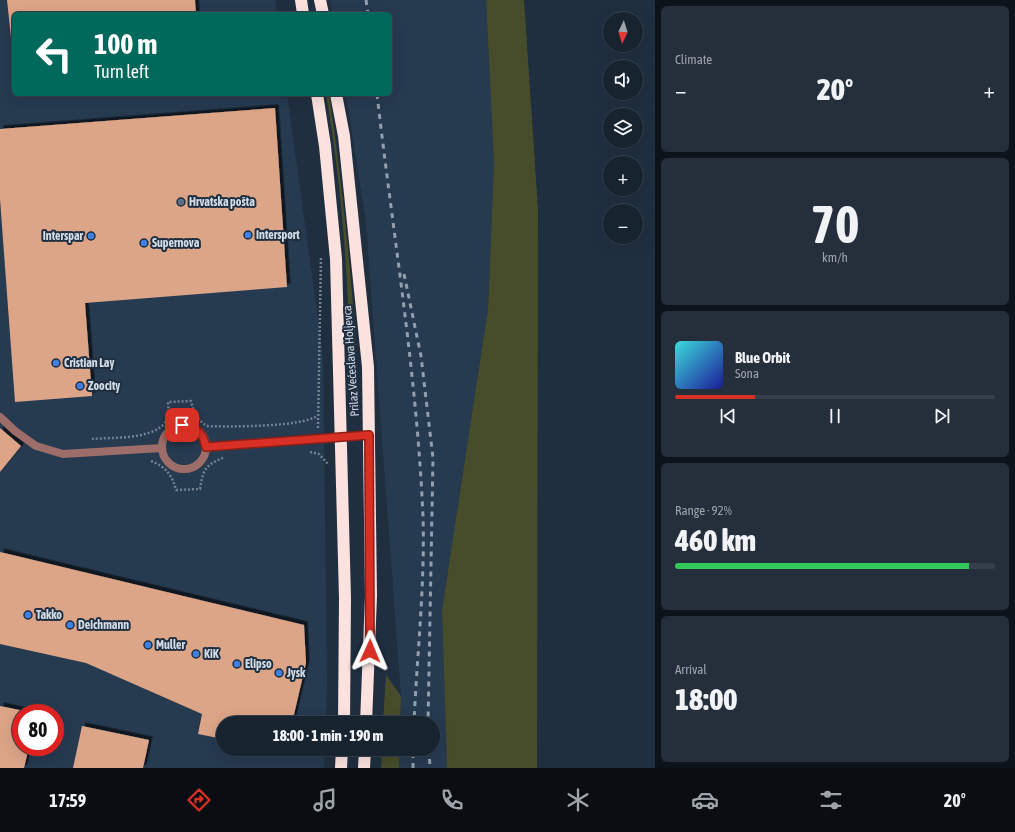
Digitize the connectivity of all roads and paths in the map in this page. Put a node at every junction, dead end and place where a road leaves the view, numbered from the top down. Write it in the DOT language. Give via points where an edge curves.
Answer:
graph roads {
  1 [pos="301,0"];
  2 [pos="320,0"];
  3 [pos="303,12"];
  4 [pos="323,12"];
  5 [pos="317,96"];
  6 [pos="336,96"];
  7 [pos="321,250"];
  8 [pos="0,417"];
  9 [pos="369,435"];
  10 [pos="341,436"];
  11 [pos="90,439"];
  12 [pos="206,447"];
  13 [pos="161,448"];
  14 [pos="309,452"];
  15 [pos="319,454"];
  16 [pos="230,458"];
  17 [pos="148,459"];
  18 [pos="344,716"];
  19 [pos="366,716"];
  20 [pos="342,756"];
  21 [pos="365,756"];
  22 [pos="341,768"];
  23 [pos="364,768"];
  1 -- 3 [label="highway"];
  2 -- 4 [label="highway"];
  5 -- 10 [label="highway, Prilaz Većeslava Holjevca" via="336,259"];
  6 -- 9 [label="highway, Prilaz Većeslava Holjevca" via="344,136 368,367"];
  7 -- 11 [label="path" via="317,416 309,421 292,423 207,426 194,414 191,401 168,402 169,416 160,429 149,434"];
  8 -- 13 [label="street" via="36,446 63,454"];
  9 -- 10 [label="street"];
  9 -- 19 [label="highway, Prilaz Većeslava Holjevca" via="371,596"];
  10 -- 12 [label="street"];
  10 -- 18 [label="highway, Prilaz Većeslava Holjevca" via="345,598"];
  12 -- 13 [label="street" via="198,464 186,469 172,466"];
  12 -- 13 [label="street" via="201,433 196,428 182,425 170,430 162,441"];
  14 -- 15 [label="path"];
  16 -- 17 [label="path" via="222,458 208,464 202,475 200,489 176,490 172,477 162,465"];
  20 -- 22 [label="highway"];
  21 -- 23 [label="highway"];
}
